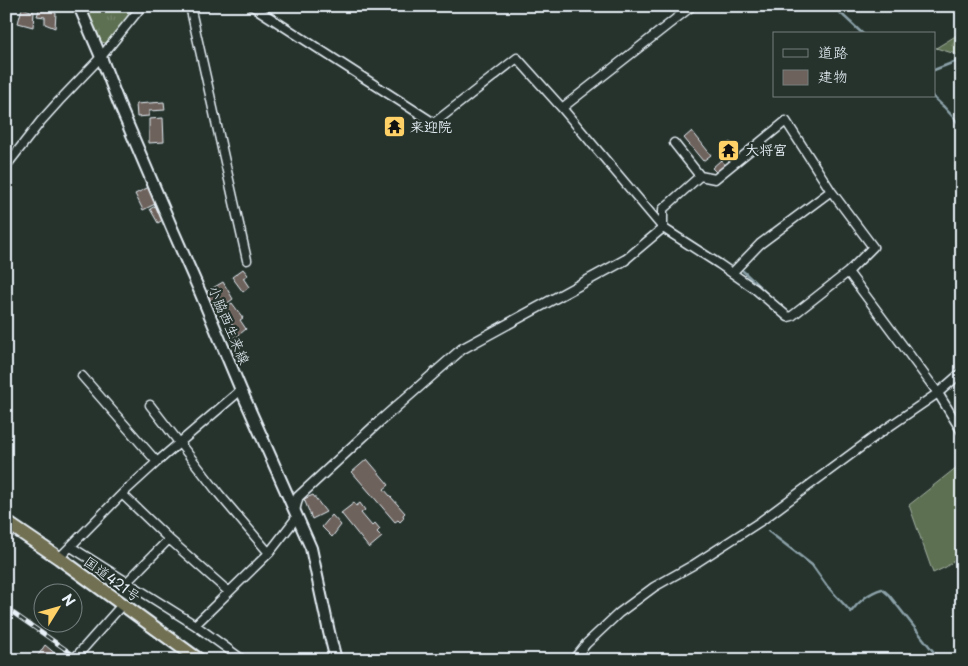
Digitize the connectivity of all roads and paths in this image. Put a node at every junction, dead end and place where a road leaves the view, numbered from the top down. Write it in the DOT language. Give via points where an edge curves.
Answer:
graph roads {
  1 [pos="79,6"];
  2 [pos="142,6"];
  3 [pos="190,6"];
  4 [pos="252,6"];
  5 [pos="692,6"];
  6 [pos="101,57"];
  7 [pos="562,108"];
  8 [pos="674,143"];
  9 [pos="6,166"];
  10 [pos="700,176"];
  11 [pos="831,190"];
  12 [pos="663,228"];
  13 [pos="247,260"];
  14 [pos="625,260"];
  15 [pos="848,272"];
  16 [pos="732,273"];
  17 [pos="962,372"];
  18 [pos="82,376"];
  19 [pos="241,390"];
  20 [pos="938,393"];
  21 [pos="150,405"];
  22 [pos="962,432"];
  23 [pos="179,442"];
  24 [pos="157,462"];
  25 [pos="122,494"];
  26 [pos="296,513"];
  27 [pos="6,522"];
  28 [pos="169,540"];
  29 [pos="71,547"];
  30 [pos="269,552"];
  31 [pos="59,558"];
  32 [pos="127,582"];
  33 [pos="229,592"];
  34 [pos="122,605"];
  35 [pos="195,625"];
  36 [pos="73,660"];
  37 [pos="199,660"];
  38 [pos="243,660"];
  39 [pos="336,660"];
  40 [pos="573,660"];
  1 -- 6 [label="main road, 小脇西生来線"];
  2 -- 6 [label="street"];
  3 -- 13 [label="street"];
  4 -- 7 [label="street" via="434,123 517,58"];
  5 -- 7 [label="street"];
  6 -- 9 [label="street" via="58,101"];
  6 -- 19 [label="main road, 小脇西生来線"];
  7 -- 12 [label="street"];
  8 -- 10 [label="street"];
  10 -- 11 [label="street" via="715,179 786,121"];
  10 -- 12 [label="street" via="663,209"];
  11 -- 15 [label="street" via="874,248"];
  11 -- 16 [label="street" via="760,244"];
  12 -- 14 [label="street"];
  12 -- 16 [label="street"];
  14 -- 26 [label="street" via="462,349 298,497"];
  15 -- 16 [label="street" via="788,317"];
  15 -- 20 [label="street"];
  17 -- 20 [label="street"];
  18 -- 24 [label="street"];
  19 -- 23 [label="street"];
  19 -- 26 [label="main road, 小脇西生来線"];
  20 -- 22 [label="street"];
  20 -- 40 [label="street" via="761,520 647,592 619,613"];
  21 -- 23 [label="street"];
  23 -- 24 [label="street"];
  23 -- 30 [label="street"];
  24 -- 25 [label="street"];
  25 -- 28 [label="street"];
  25 -- 29 [label="street"];
  26 -- 30 [label="street"];
  26 -- 39 [label="main road, 小脇西生来線" via="311,548"];
  27 -- 31 [label="highway, 国道421号"];
  28 -- 32 [label="street"];
  28 -- 33 [label="street"];
  29 -- 31 [label="street"];
  29 -- 32 [label="street"];
  30 -- 33 [label="street"];
  31 -- 34 [label="highway, 国道421号"];
  32 -- 35 [label="street"];
  33 -- 35 [label="street"];
  34 -- 36 [label="street"];
  34 -- 37 [label="highway, 国道421号"];
  35 -- 38 [label="street"];
}
